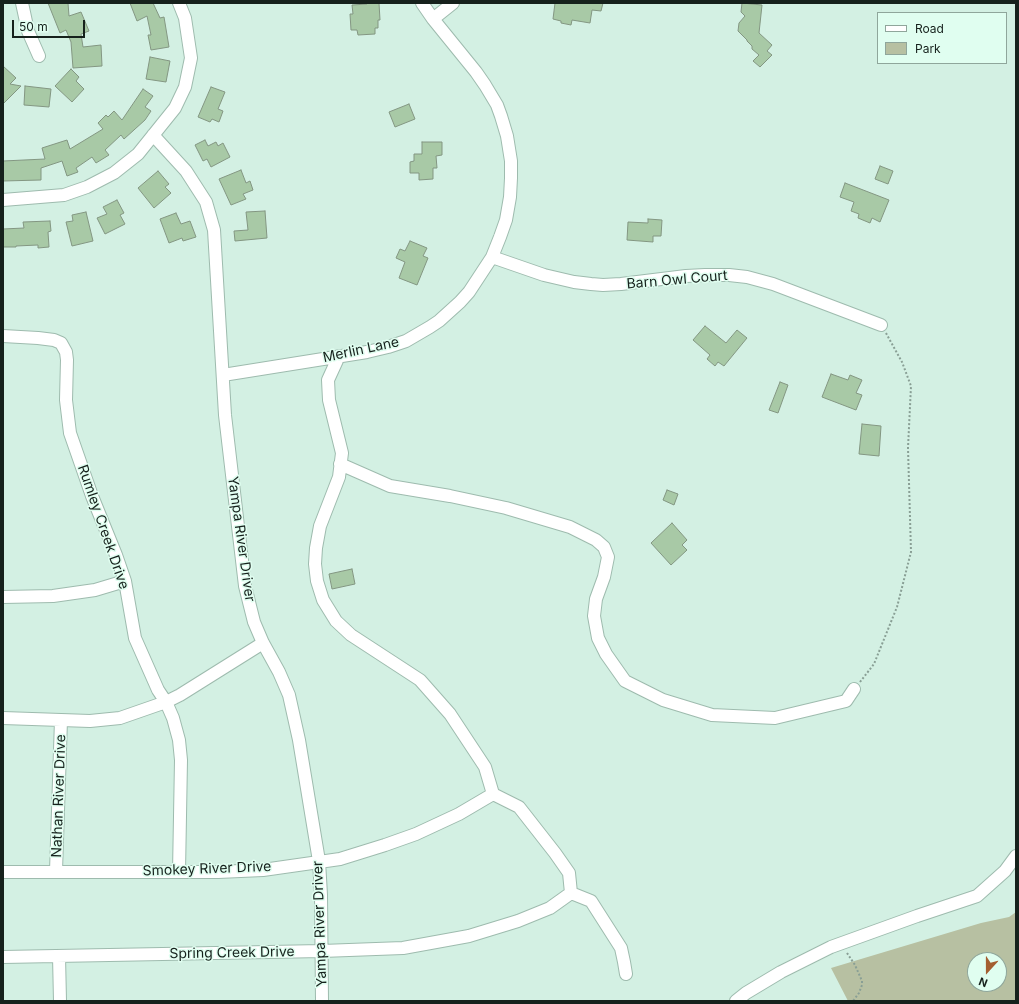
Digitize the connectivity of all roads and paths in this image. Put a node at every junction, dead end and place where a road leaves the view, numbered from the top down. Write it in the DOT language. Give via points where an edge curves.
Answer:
graph roads {
  1 [pos="22,3"];
  2 [pos="179,3"];
  3 [pos="422,3"];
  4 [pos="453,3"];
  5 [pos="432,19"];
  6 [pos="39,56"];
  7 [pos="153,135"];
  8 [pos="3,200"];
  9 [pos="492,257"];
  10 [pos="881,325"];
  11 [pos="3,336"];
  12 [pos="339,356"];
  13 [pos="223,375"];
  14 [pos="340,464"];
  15 [pos="125,581"];
  16 [pos="3,597"];
  17 [pos="263,643"];
  18 [pos="854,689"];
  19 [pos="166,702"];
  20 [pos="3,718"];
  21 [pos="61,720"];
  22 [pos="493,794"];
  23 [pos="1016,856"];
  24 [pos="319,861"];
  25 [pos="56,871"];
  26 [pos="3,872"];
  27 [pos="179,872"];
  28 [pos="571,893"];
  29 [pos="841,944"];
  30 [pos="322,951"];
  31 [pos="59,956"];
  32 [pos="3,957"];
  33 [pos="626,974"];
  34 [pos="60,1001"];
  35 [pos="322,1001"];
  36 [pos="736,1001"];
  37 [pos="853,1001"];
  1 -- 6 [label="street" via="28,31"];
  2 -- 7 [label="street" via="185,18 191,58 185,87 175,108"];
  3 -- 5 [label="street, Merlin Lane"];
  4 -- 5 [label="street"];
  5 -- 9 [label="street, Merlin Lane" via="485,85 497,105 507,136 511,162 510,197 506,220"];
  7 -- 8 [label="street" via="138,154 114,173 87,187 64,195"];
  7 -- 13 [label="street, Yampa River Driver" via="186,171 206,202 214,230"];
  9 -- 10 [label="street, Barn Owl Court" via="544,275 603,285 686,276 747,277 773,284"];
  9 -- 12 [label="street, Merlin Lane" via="469,292 430,327 406,341 388,347"];
  10 -- 18 [label="path" via="902,362 911,386 908,448 911,552 897,607 874,664"];
  11 -- 15 [label="street, Rumley Creek Drive" via="54,340 61,343 66,352 66,400 70,433"];
  12 -- 13 [label="street, Merlin Lane"];
  12 -- 14 [label="street" via="328,380 329,400 342,453"];
  13 -- 17 [label="street, Yampa River Driver" via="225,415 245,586 254,622"];
  14 -- 18 [label="street" via="390,486 506,508 570,527 596,540 604,547 608,557 596,599 594,616 598,638 625,681 663,700 712,716 775,718 846,701"];
  14 -- 22 [label="street" via="339,477 320,526 316,548 317,581 323,600 336,621 351,635 420,680 445,708 485,767"];
  15 -- 16 [label="street" via="95,590 53,596"];
  15 -- 19 [label="street, Rumley Creek Drive" via="135,638"];
  17 -- 19 [label="street"];
  17 -- 24 [label="street, Yampa River Driver" via="289,695"];
  19 -- 21 [label="street" via="120,718"];
  19 -- 27 [label="street, Rumley Creek Drive" via="179,740 181,760"];
  20 -- 21 [label="street"];
  21 -- 25 [label="street, Nathan River Drive"];
  22 -- 24 [label="street, Smokey River Drive" via="459,814 416,834 340,858"];
  22 -- 28 [label="street" via="519,807 568,873"];
  23 -- 29 [label="street" via="977,896"];
  24 -- 27 [label="street, Smokey River Drive" via="264,870"];
  24 -- 30 [label="street, Yampa River Driver"];
  25 -- 26 [label="street, Smokey River Drive"];
  25 -- 27 [label="street, Smokey River Drive"];
  28 -- 30 [label="street, Spring Creek Drive" via="550,908 469,936 403,948"];
  28 -- 33 [label="street" via="591,901 621,948"];
  29 -- 36 [label="street" via="781,972"];
  29 -- 37 [label="path" via="855,965 862,982 861,989"];
  30 -- 31 [label="street, Spring Creek Drive"];
  30 -- 35 [label="street, Yampa River Driver"];
  31 -- 32 [label="street, Spring Creek Drive"];
  31 -- 34 [label="street"];
}
